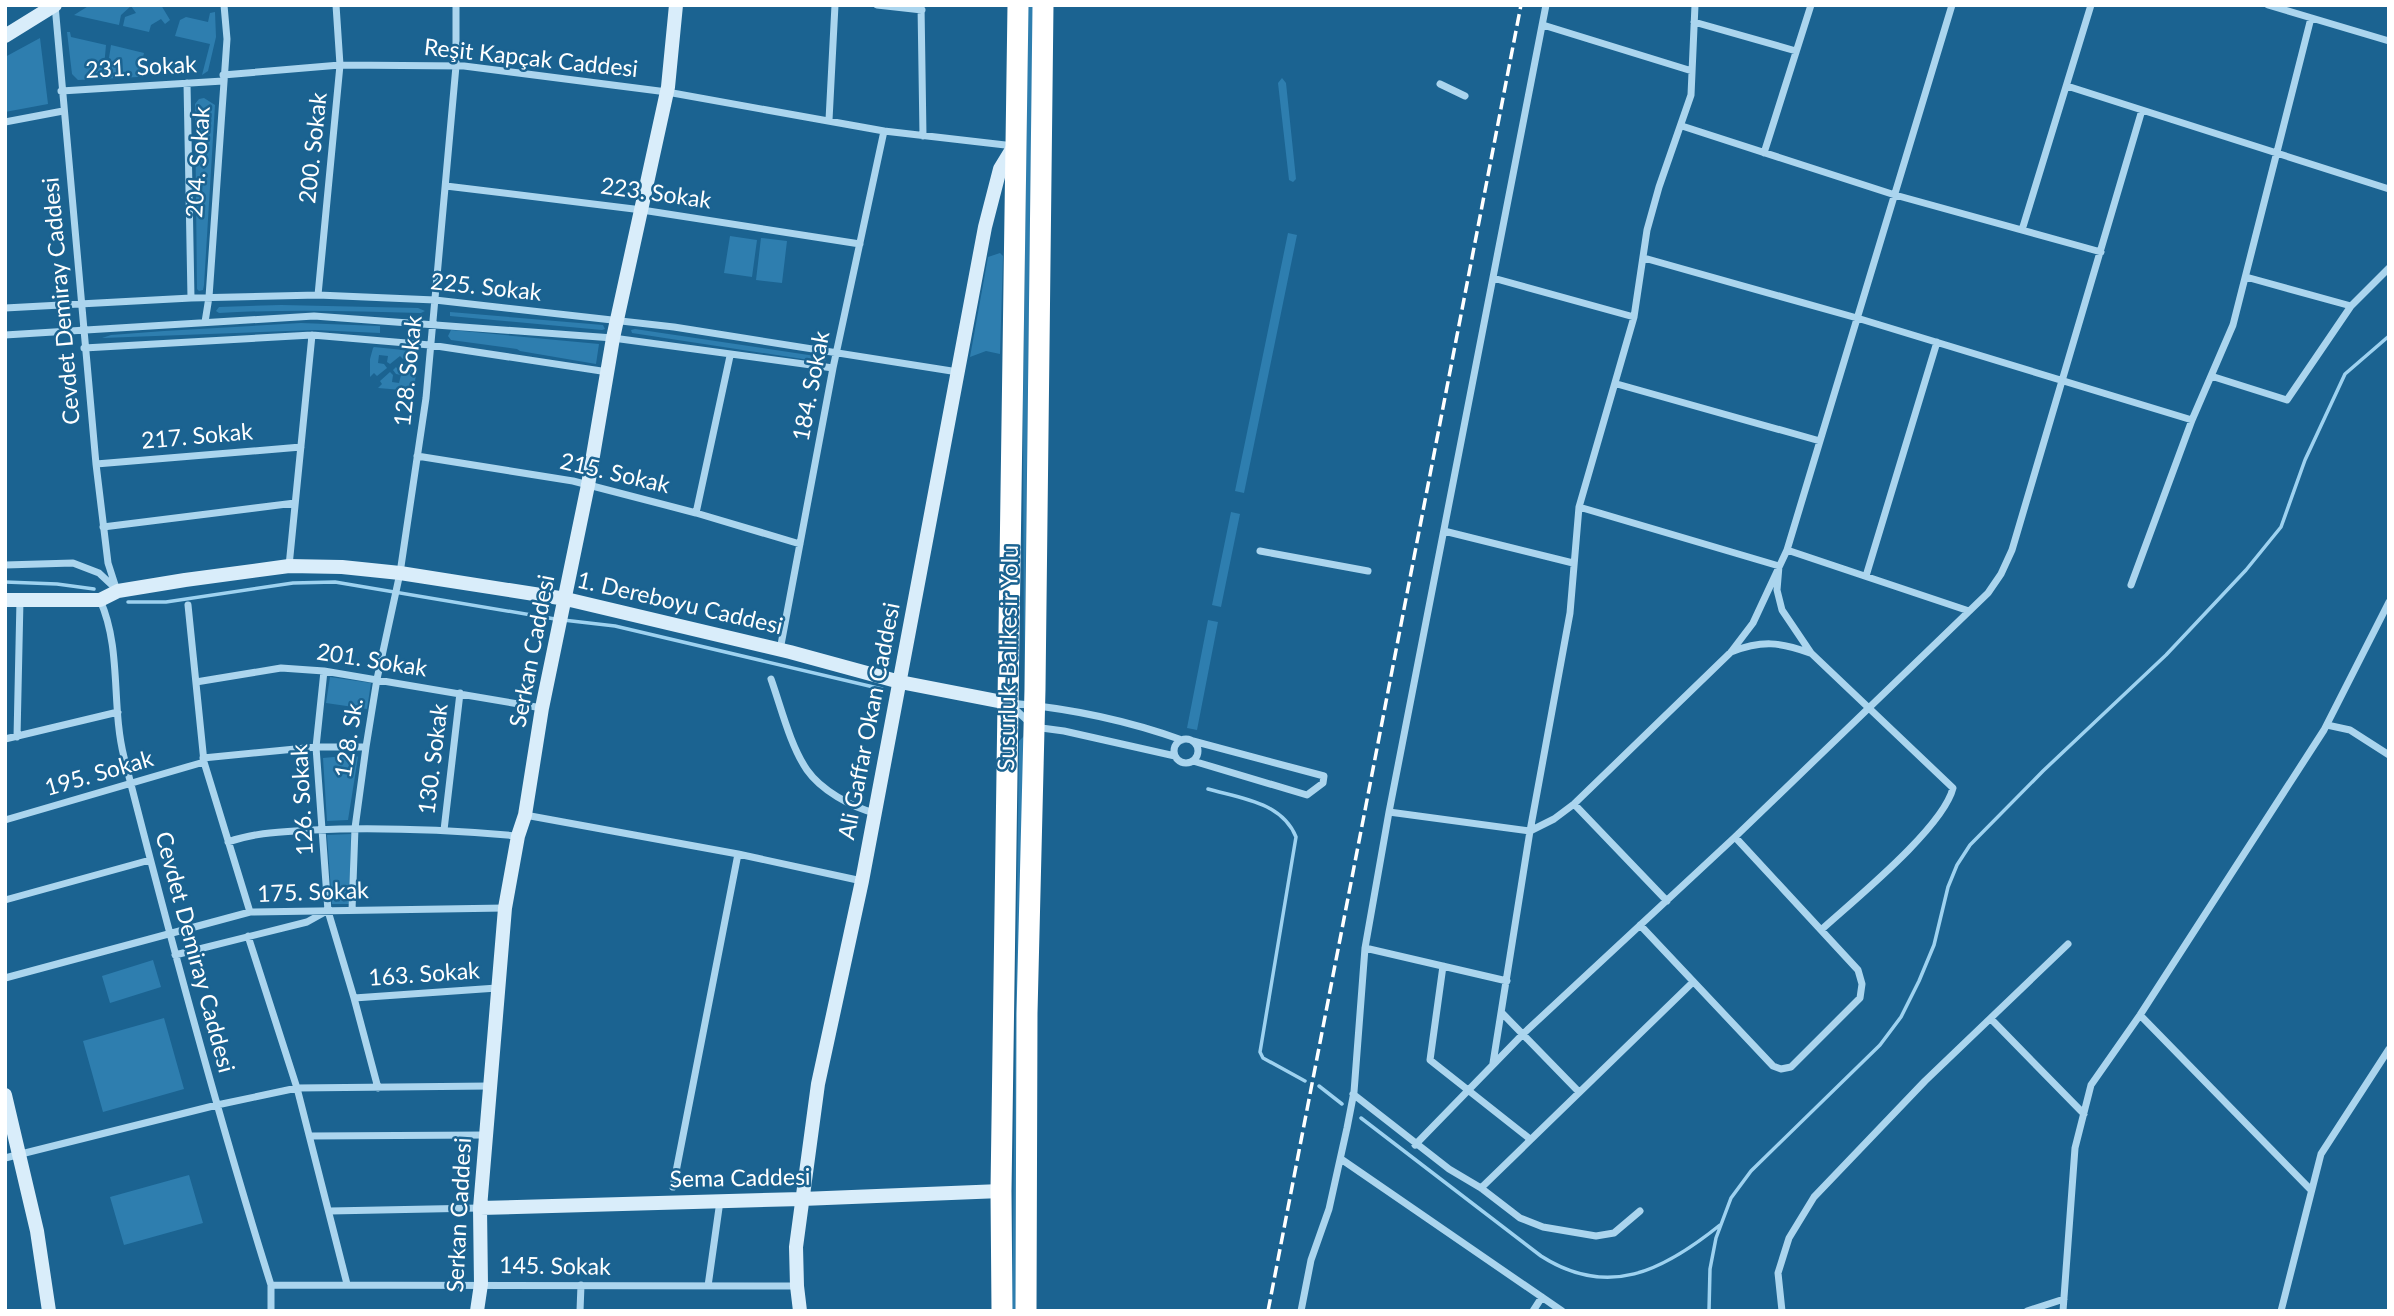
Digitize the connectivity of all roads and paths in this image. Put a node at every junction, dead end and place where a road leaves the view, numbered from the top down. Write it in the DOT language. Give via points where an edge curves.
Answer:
graph roads {
  1 [pos="55,5"];
  2 [pos="224,5"];
  3 [pos="336,5"];
  4 [pos="456,5"];
  5 [pos="676,5"];
  6 [pos="835,5"];
  7 [pos="877,5"];
  8 [pos="1018,5"];
  9 [pos="1042,5"];
  10 [pos="1546,5"];
  11 [pos="1695,5"];
  12 [pos="1811,5"];
  13 [pos="1952,5"];
  14 [pos="2091,5"];
  15 [pos="2268,5"];
  16 [pos="921,8"];
  17 [pos="2311,18"];
  18 [pos="1694,22"];
  19 [pos="1542,25"];
  20 [pos="5,36"];
  21 [pos="2389,41"];
  22 [pos="1796,51"];
  23 [pos="341,65"];
  24 [pos="456,66"];
  25 [pos="1692,71"];
  26 [pos="223,78"];
  27 [pos="187,83"];
  28 [pos="1440,84"];
  29 [pos="2067,86"];
  30 [pos="61,91"];
  31 [pos="667,92"];
  32 [pos="1465,96"];
  33 [pos="2142,110"];
  34 [pos="63,111"];
  35 [pos="829,120"];
  36 [pos="5,122"];
  37 [pos="1682,126"];
  38 [pos="884,131"];
  39 [pos="923,136"];
  40 [pos="1014,146"];
  41 [pos="1765,153"];
  42 [pos="2278,153"];
  43 [pos="446,186"];
  44 [pos="2389,189"];
  45 [pos="1895,195"];
  46 [pos="642,210"];
  47 [pos="2022,230"];
  48 [pos="860,244"];
  49 [pos="2101,252"];
  50 [pos="1644,258"];
  51 [pos="2389,268"];
  52 [pos="2246,277"];
  53 [pos="1493,278"];
  54 [pos="318,295"];
  55 [pos="209,297"];
  56 [pos="191,298"];
  57 [pos="435,300"];
  58 [pos="80,303"];
  59 [pos="2351,306"];
  60 [pos="5,309"];
  61 [pos="1634,317"];
  62 [pos="1857,318"];
  63 [pos="617,319"];
  64 [pos="205,322"];
  65 [pos="432,323"];
  66 [pos="82,331"];
  67 [pos="5,335"];
  68 [pos="312,335"];
  69 [pos="613,338"];
  70 [pos="1937,342"];
  71 [pos="430,345"];
  72 [pos="83,348"];
  73 [pos="836,352"];
  74 [pos="730,356"];
  75 [pos="833,368"];
  76 [pos="608,372"];
  77 [pos="959,372"];
  78 [pos="2211,376"];
  79 [pos="2063,381"];
  80 [pos="1616,384"];
  81 [pos="2192,420"];
  82 [pos="1820,441"];
  83 [pos="301,447"];
  84 [pos="417,456"];
  85 [pos="96,464"];
  86 [pos="589,485"];
  87 [pos="296,503"];
  88 [pos="1579,507"];
  89 [pos="696,513"];
  90 [pos="103,527"];
  91 [pos="1444,531"];
  92 [pos="800,544"];
  93 [pos="1787,550"];
  94 [pos="1260,551"];
  95 [pos="1573,563"];
  96 [pos="5,565"];
  97 [pos="289,566"];
  98 [pos="1779,566"];
  99 [pos="1368,571"];
  100 [pos="400,573"];
  101 [pos="1866,576"];
  102 [pos="2131,585"];
  103 [pos="118,591"];
  104 [pos="566,599"];
  105 [pos="13,600"];
  106 [pos="100,600"];
  107 [pos="2389,602"];
  108 [pos="188,605"];
  109 [pos="1969,611"];
  110 [pos="780,650"];
  111 [pos="1731,652"];
  112 [pos="1811,653"];
  113 [pos="324,671"];
  114 [pos="377,679"];
  115 [pos="771,679"];
  116 [pos="196,682"];
  117 [pos="900,682"];
  118 [pos="460,694"];
  119 [pos="1008,703"];
  120 [pos="1034,705"];
  121 [pos="1869,707"];
  122 [pos="542,708"];
  123 [pos="118,712"];
  124 [pos="2327,725"];
  125 [pos="1034,727"];
  126 [pos="17,737"];
  127 [pos="5,739"];
  128 [pos="1182,740"];
  129 [pos="1193,741"];
  130 [pos="316,747"];
  131 [pos="366,747"];
  132 [pos="2389,755"];
  133 [pos="1175,756"];
  134 [pos="204,760"];
  135 [pos="1193,761"];
  136 [pos="131,785"];
  137 [pos="1574,804"];
  138 [pos="1389,811"];
  139 [pos="875,813"];
  140 [pos="525,815"];
  141 [pos="5,820"];
  142 [pos="355,828"];
  143 [pos="323,830"];
  144 [pos="444,830"];
  145 [pos="1530,831"];
  146 [pos="518,836"];
  147 [pos="1735,837"];
  148 [pos="228,842"];
  149 [pos="738,855"];
  150 [pos="150,860"];
  151 [pos="862,881"];
  152 [pos="5,900"];
  153 [pos="1667,901"];
  154 [pos="505,908"];
  155 [pos="352,910"];
  156 [pos="328,911"];
  157 [pos="250,912"];
  158 [pos="1640,925"];
  159 [pos="1821,930"];
  160 [pos="170,935"];
  161 [pos="248,936"];
  162 [pos="2067,944"];
  163 [pos="1365,948"];
  164 [pos="175,955"];
  165 [pos="1443,966"];
  166 [pos="5,978"];
  167 [pos="1507,981"];
  168 [pos="1693,982"];
  169 [pos="497,988"];
  170 [pos="354,998"];
  171 [pos="1502,1013"];
  172 [pos="2140,1015"];
  173 [pos="1991,1019"];
  174 [pos="1523,1034"];
  175 [pos="2389,1049"];
  176 [pos="1493,1064"];
  177 [pos="489,1086"];
  178 [pos="297,1088"];
  179 [pos="378,1088"];
  180 [pos="1469,1089"];
  181 [pos="1580,1092"];
  182 [pos="1353,1094"];
  183 [pos="5,1095"];
  184 [pos="217,1105"];
  185 [pos="2084,1114"];
  186 [pos="485,1135"];
  187 [pos="310,1136"];
  188 [pos="1530,1139"];
  189 [pos="1415,1145"];
  190 [pos="20,1155"];
  191 [pos="5,1158"];
  192 [pos="1341,1159"];
  193 [pos="673,1187"];
  194 [pos="1481,1188"];
  195 [pos="2311,1190"];
  196 [pos="1002,1191"];
  197 [pos="802,1199"];
  198 [pos="720,1200"];
  199 [pos="480,1208"];
  200 [pos="1640,1211"];
  201 [pos="330,1212"];
  202 [pos="347,1284"];
  203 [pos="481,1284"];
  204 [pos="271,1285"];
  205 [pos="581,1285"];
  206 [pos="708,1286"];
  207 [pos="797,1286"];
  208 [pos="1542,1297"];
  209 [pos="2064,1299"];
  210 [pos="49,1311"];
  211 [pos="271,1311"];
  212 [pos="477,1311"];
  213 [pos="580,1311"];
  214 [pos="800,1311"];
  215 [pos="1002,1311"];
  216 [pos="1026,1311"];
  217 [pos="1301,1311"];
  218 [pos="1533,1311"];
  219 [pos="1562,1311"];
  220 [pos="1782,1311"];
  221 [pos="2027,1311"];
  222 [pos="2063,1311"];
  223 [pos="2281,1311"];
  1 -- 20 [label="main road"];
  1 -- 30 [label="street, Cevdet Demiray Caddesi"];
  2 -- 26 [label="street, 204. Sokak"];
  3 -- 23 [label="street, 200. Sokak"];
  4 -- 24 [label="street, 128. Sokak"];
  5 -- 31 [label="main road, Serkan Caddesi"];
  6 -- 35 [label="street"];
  7 -- 16 [label="street"];
  8 -- 40 [label="highway, Susurluk-Balıkesir Yolu"];
  9 -- 120 [label="highway, Susurluk-Balıkesir Yolu"];
  10 -- 19 [label="street"];
  11 -- 18 [label="street"];
  12 -- 22 [label="street"];
  13 -- 45 [label="street"];
  14 -- 29 [label="street"];
  15 -- 17 [label="street"];
  16 -- 39 [label="street"];
  17 -- 21 [label="street"];
  17 -- 42 [label="street"];
  18 -- 22 [label="street"];
  18 -- 25 [label="street"];
  19 -- 25 [label="street"];
  19 -- 53 [label="street"];
  22 -- 41 [label="street"];
  23 -- 24 [label="street, Reşit Kapçak Caddesi"];
  23 -- 26 [label="street, Reşit Kapçak Caddesi"];
  23 -- 54 [label="street, 200. Sokak"];
  24 -- 31 [label="street, Reşit Kapçak Caddesi"];
  24 -- 43 [label="street, 128. Sokak"];
  25 -- 37 [label="street"];
  26 -- 27 [label="street, 231. Sokak"];
  26 -- 55 [label="street, 204. Sokak"];
  27 -- 30 [label="street, 231. Sokak"];
  27 -- 56 [label="street, 204. Sokak"];
  28 -- 32 [label="street"];
  29 -- 33 [label="street"];
  29 -- 47 [label="street"];
  30 -- 34 [label="street, Cevdet Demiray Caddesi"];
  31 -- 35 [label="street, Reşit Kapçak Caddesi"];
  31 -- 46 [label="main road, Serkan Caddesi"];
  33 -- 42 [label="street"];
  33 -- 49 [label="street"];
  34 -- 36 [label="street"];
  34 -- 58 [label="street, Cevdet Demiray Caddesi"];
  35 -- 38 [label="street, Reşit Kapçak Caddesi"];
  37 -- 41 [label="street"];
  37 -- 50 [label="street" via="1659,187"];
  38 -- 39 [label="street, Reşit Kapçak Caddesi"];
  38 -- 48 [label="street, 184. Sokak"];
  39 -- 40 [label="street, Reşit Kapçak Caddesi"];
  40 -- 77 [label="main road, Ali Gaffar Okan Caddesi" via="1000,169 992,198"];
  40 -- 119 [label="highway, Susurluk-Balıkesir Yolu"];
  41 -- 45 [label="street"];
  42 -- 44 [label="street"];
  42 -- 52 [label="street"];
  43 -- 46 [label="street, 223. Sokak"];
  43 -- 57 [label="street, 128. Sokak"];
  45 -- 47 [label="street"];
  45 -- 62 [label="street"];
  46 -- 48 [label="street, 223. Sokak"];
  46 -- 63 [label="main road, Serkan Caddesi"];
  47 -- 49 [label="street"];
  48 -- 73 [label="street, 184. Sokak"];
  49 -- 79 [label="street"];
  50 -- 61 [label="street"];
  50 -- 62 [label="street"];
  51 -- 59 [label="street"];
  52 -- 59 [label="street"];
  52 -- 78 [label="street" via="2233,325"];
  53 -- 61 [label="street"];
  53 -- 91 [label="street"];
  54 -- 55 [label="street, 225. Sokak"];
  54 -- 57 [label="street, 225. Sokak"];
  55 -- 56 [label="street, 225. Sokak"];
  55 -- 64 [label="street, 204. Sokak"];
  56 -- 58 [label="street, 225. Sokak"];
  57 -- 63 [label="street, 225. Sokak"];
  57 -- 65 [label="street, 128. Sokak"];
  58 -- 60 [label="street, 225. Sokak"];
  58 -- 66 [label="street, Cevdet Demiray Caddesi"];
  59 -- 78 [label="street" via="2287,400"];
  61 -- 80 [label="street"];
  62 -- 70 [label="street"];
  62 -- 82 [label="street"];
  63 -- 69 [label="main road, Serkan Caddesi"];
  63 -- 73 [label="street, 225. Sokak"];
  64 -- 65 [label="street, 225. Sokak" via="296,316"];
  64 -- 66 [label="street, 225. Sokak"];
  65 -- 69 [label="street, 225. Sokak"];
  65 -- 71 [label="street, 128. Sokak"];
  66 -- 67 [label="street, 225. Sokak"];
  66 -- 72 [label="street, Cevdet Demiray Caddesi"];
  68 -- 71 [label="street"];
  68 -- 72 [label="street"];
  68 -- 83 [label="street"];
  69 -- 74 [label="street, 225. Sokak"];
  69 -- 76 [label="main road, Serkan Caddesi"];
  70 -- 79 [label="street"];
  70 -- 101 [label="street"];
  71 -- 76 [label="street"];
  71 -- 84 [label="street, 128. Sokak"];
  72 -- 85 [label="street, Cevdet Demiray Caddesi"];
  73 -- 75 [label="street, 184. Sokak"];
  73 -- 77 [label="street, 225. Sokak"];
  74 -- 75 [label="street, 225. Sokak"];
  74 -- 89 [label="street"];
  75 -- 92 [label="street, 184. Sokak"];
  76 -- 86 [label="main road, Serkan Caddesi"];
  77 -- 117 [label="main road, Ali Gaffar Okan Caddesi"];
  78 -- 81 [label="street"];
  79 -- 81 [label="street"];
  79 -- 109 [label="street" via="2012,550 1988,593"];
  80 -- 82 [label="street"];
  80 -- 88 [label="street"];
  81 -- 102 [label="street"];
  82 -- 93 [label="street"];
  83 -- 85 [label="street, 217. Sokak"];
  83 -- 87 [label="street"];
  84 -- 86 [label="street, 215. Sokak"];
  84 -- 100 [label="street, 128. Sokak"];
  85 -- 90 [label="street, Cevdet Demiray Caddesi"];
  86 -- 89 [label="street, 215. Sokak"];
  86 -- 104 [label="main road, Serkan Caddesi"];
  87 -- 90 [label="street"];
  87 -- 97 [label="street"];
  88 -- 95 [label="street"];
  88 -- 98 [label="street"];
  89 -- 92 [label="street, 215. Sokak"];
  90 -- 103 [label="street, Cevdet Demiray Caddesi"];
  91 -- 95 [label="street"];
  91 -- 138 [label="street"];
  92 -- 110 [label="street, 184. Sokak"];
  93 -- 98 [label="street"];
  93 -- 101 [label="street"];
  94 -- 99 [label="street"];
  95 -- 145 [label="street" via="1570,613"];
  96 -- 103 [label="street" via="73,563 99,573"];
  97 -- 100 [label="main road, 1. Dereboyu Caddesi"];
  97 -- 103 [label="main road, 1. Dereboyu Caddesi"];
  98 -- 111 [label="street" via="1753,622"];
  98 -- 112 [label="street" via="1777,590 1782,610"];
  100 -- 104 [label="main road, 1. Dereboyu Caddesi"];
  100 -- 114 [label="street, 128. Sk."];
  101 -- 109 [label="street"];
  103 -- 106 [label="main road, 1. Dereboyu Caddesi"];
  104 -- 110 [label="main road, 1. Dereboyu Caddesi"];
  104 -- 122 [label="main road, Serkan Caddesi"];
  105 -- 106 [label="main road, 1. Dereboyu Caddesi"];
  105 -- 126 [label="street"];
  106 -- 123 [label="street, Cevdet Demiray Caddesi" via="109,620"];
  107 -- 124 [label="street"];
  108 -- 116 [label="street"];
  109 -- 121 [label="street"];
  110 -- 117 [label="main road, 1. Dereboyu Caddesi"];
  111 -- 112 [label="street" via="1772,643"];
  111 -- 137 [label="street"];
  112 -- 121 [label="street"];
  113 -- 114 [label="street, 201. Sokak"];
  113 -- 116 [label="street, 201. Sokak" via="281,668"];
  113 -- 130 [label="street, 126. Sokak"];
  114 -- 118 [label="street, 201. Sokak"];
  114 -- 131 [label="street, 128. Sk."];
  115 -- 139 [label="street" via="808,772 828,790"];
  116 -- 134 [label="street"];
  117 -- 119 [label="main road, 1. Dereboyu Caddesi"];
  117 -- 139 [label="main road, Ali Gaffar Okan Caddesi"];
  118 -- 122 [label="street, 201. Sokak"];
  118 -- 144 [label="street, 130. Sokak"];
  119 -- 120 [label="street"];
  119 -- 125 [label="street"];
  119 -- 196 [label="highway, Susurluk-Balıkesir Yolu"];
  120 -- 125 [label="highway, Susurluk-Balıkesir Yolu"];
  120 -- 128 [label="street" via="1099,716"];
  121 -- 147 [label="street"];
  121 -- 159 [label="street" via="1953,788 1951,798 1921,838"];
  122 -- 140 [label="main road, Serkan Caddesi"];
  123 -- 126 [label="street"];
  123 -- 136 [label="street, Cevdet Demiray Caddesi"];
  124 -- 132 [label="street" via="2350,730"];
  124 -- 172 [label="street"];
  125 -- 133 [label="street"];
  125 -- 216 [label="highway, Susurluk-Balıkesir Yolu"];
  126 -- 127 [label="street"];
  128 -- 129 [label="street"];
  128 -- 133 [label="street" via="1174,748"];
  129 -- 135 [label="street" via="1198,751"];
  129 -- 135 [label="street" via="1324,776 1323,783 1307,795"];
  130 -- 131 [label="street, 195. Sokak"];
  130 -- 134 [label="street, 195. Sokak"];
  130 -- 143 [label="street, 126. Sokak"];
  131 -- 142 [label="street, 128. Sk."];
  133 -- 135 [label="street" via="1181,762"];
  134 -- 136 [label="street, 195. Sokak"];
  134 -- 148 [label="street"];
  136 -- 141 [label="street, 195. Sokak"];
  136 -- 150 [label="street, Cevdet Demiray Caddesi"];
  137 -- 145 [label="street"];
  137 -- 153 [label="street"];
  138 -- 145 [label="street"];
  138 -- 163 [label="street"];
  139 -- 151 [label="main road, Ali Gaffar Okan Caddesi"];
  140 -- 146 [label="main road, Serkan Caddesi"];
  140 -- 149 [label="street"];
  142 -- 143 [label="street"];
  142 -- 144 [label="street"];
  142 -- 155 [label="street, 128. Sk."];
  143 -- 148 [label="street" via="247,835"];
  143 -- 156 [label="street, 126. Sokak"];
  144 -- 146 [label="street"];
  145 -- 167 [label="street"];
  146 -- 154 [label="main road, Serkan Caddesi"];
  147 -- 153 [label="street"];
  147 -- 159 [label="street"];
  148 -- 157 [label="street"];
  149 -- 151 [label="street"];
  149 -- 193 [label="street"];
  150 -- 152 [label="street"];
  150 -- 160 [label="street, Cevdet Demiray Caddesi"];
  151 -- 197 [label="main road, Ali Gaffar Okan Caddesi" via="818,1084"];
  153 -- 158 [label="street"];
  154 -- 155 [label="street, 175. Sokak"];
  154 -- 169 [label="main road, Serkan Caddesi"];
  155 -- 156 [label="street, 175. Sokak"];
  156 -- 157 [label="street, 175. Sokak"];
  156 -- 161 [label="street" via="307,922"];
  156 -- 170 [label="street, 126. Sokak"];
  157 -- 160 [label="street, 175. Sokak"];
  158 -- 168 [label="street"];
  158 -- 174 [label="street"];
  159 -- 168 [label="street" via="1858,970 1860,998 1791,1067 1773,1066"];
  160 -- 164 [label="street, Cevdet Demiray Caddesi"];
  160 -- 166 [label="street, 175. Sokak"];
  161 -- 164 [label="street"];
  161 -- 178 [label="street"];
  162 -- 173 [label="street"];
  163 -- 165 [label="street"];
  163 -- 182 [label="street"];
  164 -- 184 [label="street, Cevdet Demiray Caddesi"];
  165 -- 167 [label="street"];
  165 -- 180 [label="street" via="1430,1060"];
  167 -- 171 [label="street"];
  168 -- 181 [label="street"];
  169 -- 170 [label="street, 163. Sokak"];
  169 -- 177 [label="main road, Serkan Caddesi"];
  170 -- 179 [label="street, 126. Sokak"];
  171 -- 174 [label="street"];
  171 -- 176 [label="street"];
  172 -- 185 [label="street" via="2091,1085"];
  172 -- 195 [label="street"];
  173 -- 185 [label="street"];
  173 -- 220 [label="street" via="1814,1197 1789,1238 1778,1273"];
  174 -- 176 [label="street"];
  174 -- 181 [label="street"];
  175 -- 195 [label="street" via="2321,1154"];
  176 -- 180 [label="street"];
  177 -- 179 [label="street"];
  177 -- 186 [label="main road, Serkan Caddesi"];
  178 -- 179 [label="street"];
  178 -- 184 [label="street"];
  178 -- 187 [label="street"];
  180 -- 188 [label="street"];
  180 -- 189 [label="street"];
  181 -- 188 [label="street"];
  182 -- 189 [label="street"];
  182 -- 192 [label="street"];
  183 -- 190 [label="main road"];
  184 -- 190 [label="street"];
  184 -- 204 [label="street, Cevdet Demiray Caddesi"];
  185 -- 209 [label="street" via="2075,1148"];
  186 -- 187 [label="street"];
  186 -- 199 [label="main road, Serkan Caddesi"];
  187 -- 201 [label="street"];
  188 -- 194 [label="street"];
  189 -- 194 [label="street"];
  190 -- 191 [label="street"];
  190 -- 210 [label="main road"];
  192 -- 208 [label="street"];
  192 -- 217 [label="street" via="1311,1259"];
  194 -- 200 [label="street" via="1520,1218 1596,1236 1614,1233"];
  195 -- 223 [label="street"];
  196 -- 197 [label="main road, Sema Caddesi"];
  196 -- 215 [label="highway, Susurluk-Balıkesir Yolu"];
  197 -- 198 [label="main road, Sema Caddesi"];
  197 -- 207 [label="main road, Ali Gaffar Okan Caddesi"];
  198 -- 199 [label="main road, Sema Caddesi"];
  198 -- 206 [label="street"];
  199 -- 201 [label="street"];
  199 -- 203 [label="main road, Serkan Caddesi"];
  201 -- 202 [label="street"];
  202 -- 203 [label="street, 145. Sokak"];
  202 -- 204 [label="street, 145. Sokak"];
  203 -- 205 [label="street, 145. Sokak"];
  203 -- 212 [label="main road, Serkan Caddesi"];
  204 -- 211 [label="street, Cevdet Demiray Caddesi"];
  205 -- 206 [label="street, 145. Sokak"];
  205 -- 213 [label="street"];
  206 -- 207 [label="street, 145. Sokak"];
  207 -- 214 [label="main road, Ali Gaffar Okan Caddesi"];
  208 -- 218 [label="street"];
  208 -- 219 [label="street"];
  209 -- 221 [label="street"];
  209 -- 222 [label="street"];
}
